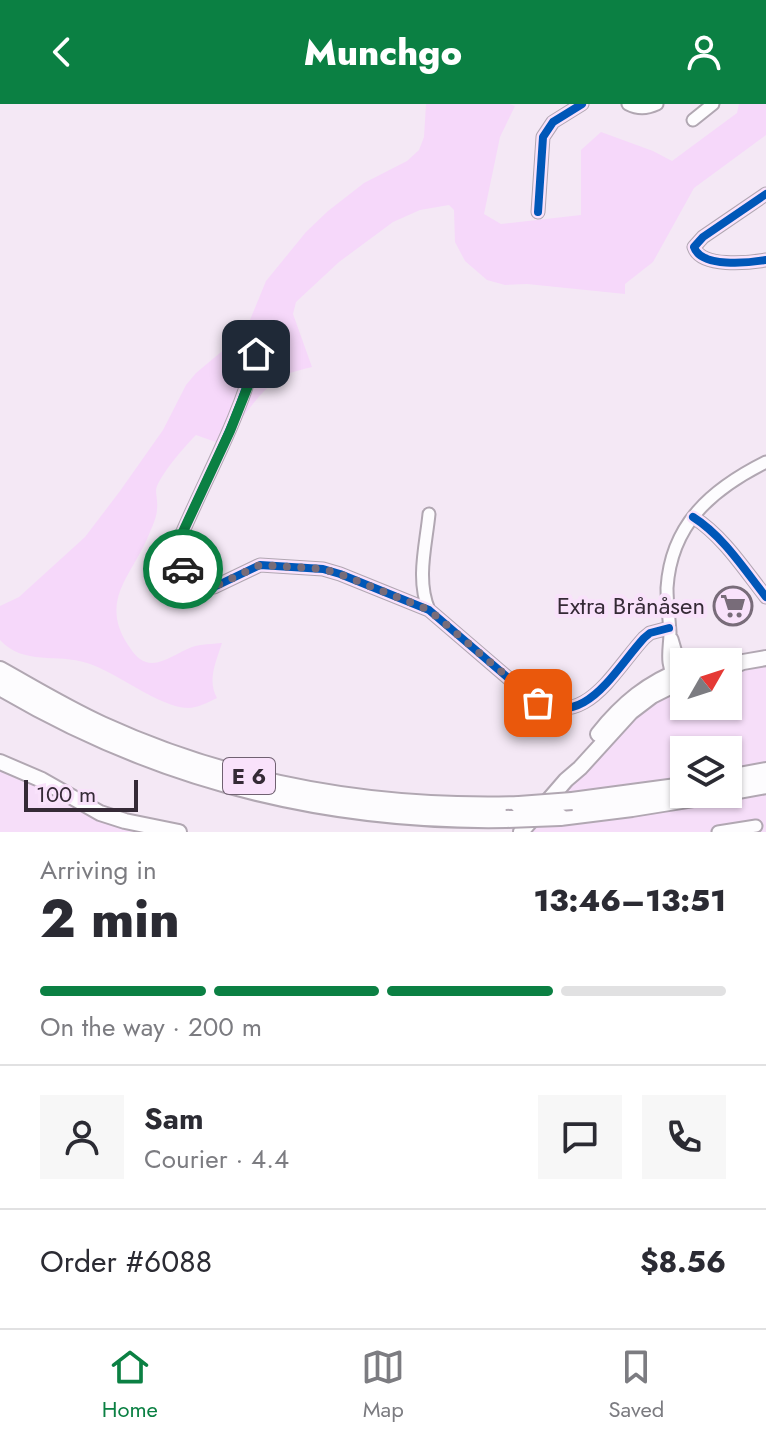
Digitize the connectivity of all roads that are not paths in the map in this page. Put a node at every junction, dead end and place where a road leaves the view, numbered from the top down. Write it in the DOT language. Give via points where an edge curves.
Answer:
graph roads {
  1 [pos="582,104"];
  2 [pos="628,104"];
  3 [pos="657,104"];
  4 [pos="713,104"];
  5 [pos="693,120"];
  6 [pos="766,194"];
  7 [pos="538,212"];
  8 [pos="766,260"];
  9 [pos="256,354"];
  10 [pos="766,462"];
  11 [pos="429,514"];
  12 [pos="693,517"];
  13 [pos="766,597"];
  14 [pos="429,610"];
  15 [pos="669,631"];
  16 [pos="673,648"];
  17 [pos="766,658"];
  18 [pos="743,662"];
  19 [pos="0,670"];
  20 [pos="670,682"];
  21 [pos="0,687"];
  22 [pos="0,762"];
  23 [pos="766,771"];
  24 [pos="742,775"];
  25 [pos="766,785"];
  26 [pos="670,788"];
  27 [pos="742,789"];
  28 [pos="670,802"];
  29 [pos="756,826"];
  30 [pos="179,832"];
  31 [pos="521,832"];
  32 [pos="718,832"];
  1 -- 7 [label="street" via="553,122 543,137"];
  2 -- 3 [label="street"];
  4 -- 5 [label="street"];
  6 -- 8 [label="street" via="694,247 706,259"];
  9 -- 14 [label="street" via="230,431 181,536 179,559 184,570 209,587 260,565 323,569"];
  10 -- 12 [label="street" via="725,485"];
  11 -- 14 [label="street" via="422,584"];
  12 -- 13 [label="street" via="724,544"];
  12 -- 15 [label="street" via="669,571"];
  14 -- 15 [label="street" via="538,703 558,708 585,702 644,638"];
  15 -- 16 [label="street"];
  17 -- 18 [label="main road"];
  19 -- 26 [label="highway, E 6, bridge" via="103,726 161,749 210,766 339,795 519,805"];
  20 -- 31 [label="main road" via="631,712"];
  21 -- 28 [label="highway, E 6, bridge" via="44,713 170,767 306,803 457,820 560,817"];
  22 -- 30 [label="main road" via="100,813"];
  23 -- 24 [label="highway"];
  25 -- 27 [label="highway"];
  29 -- 32 [label="street"];
}
